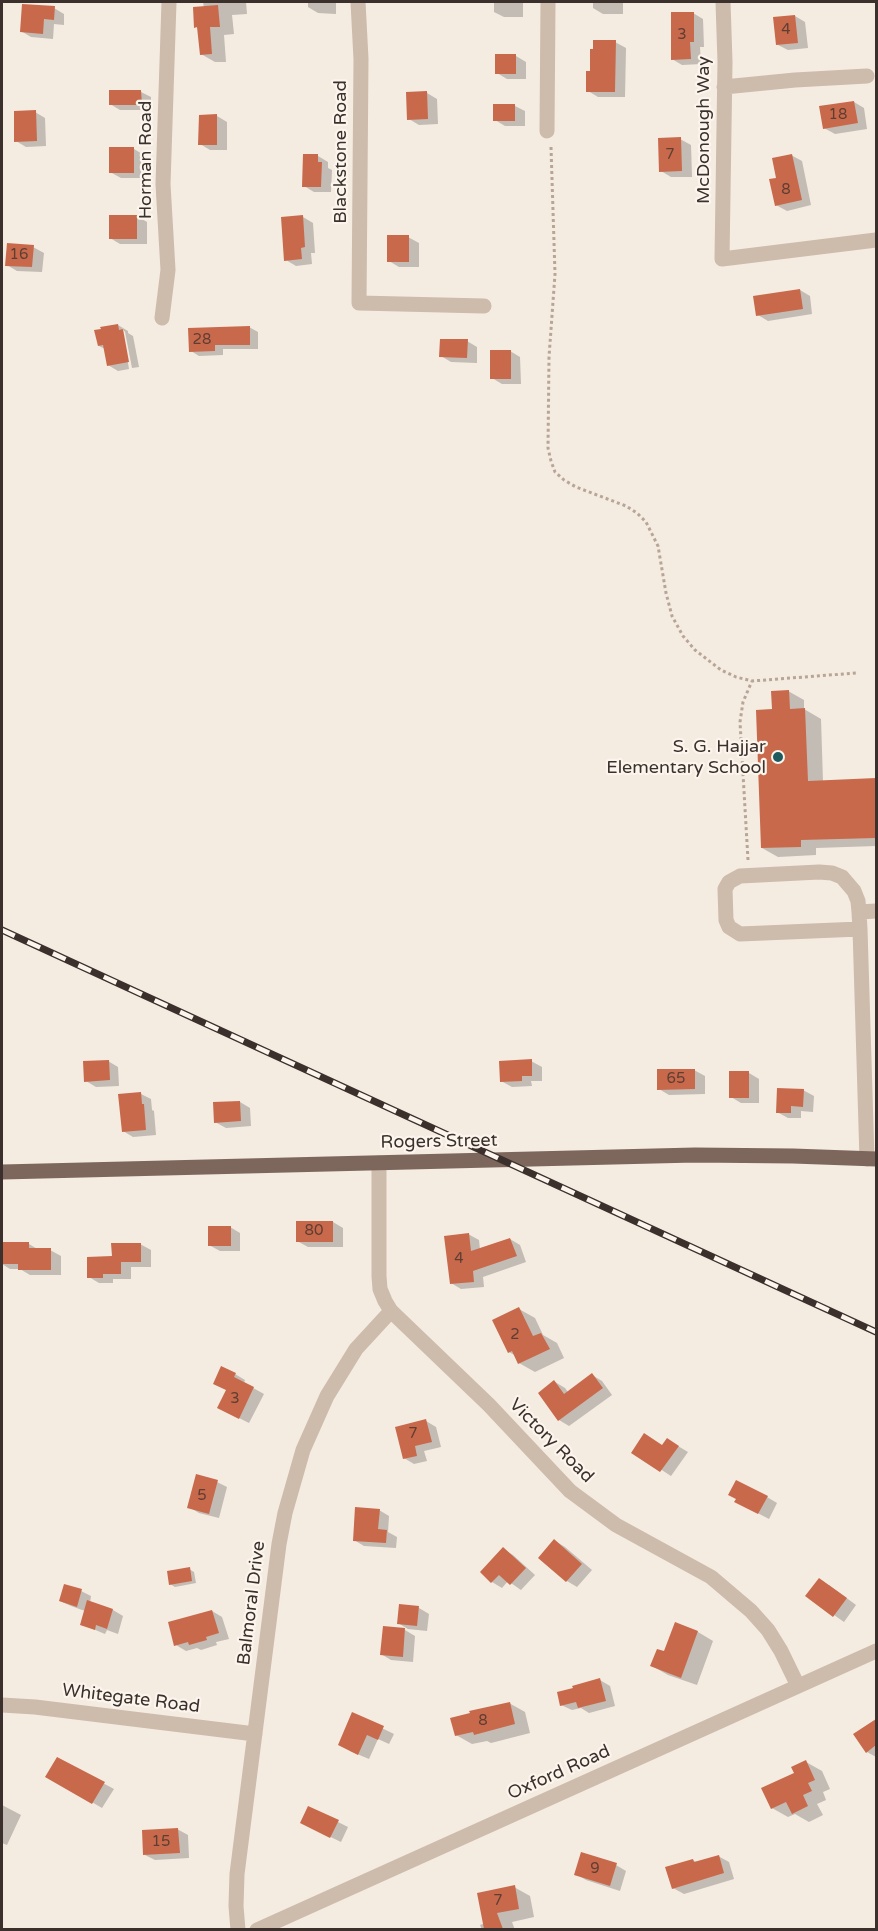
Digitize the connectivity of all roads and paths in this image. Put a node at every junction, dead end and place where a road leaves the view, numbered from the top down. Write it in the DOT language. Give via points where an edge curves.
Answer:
graph roads {
  1 [pos="170,2"];
  2 [pos="358,2"];
  3 [pos="548,2"];
  4 [pos="723,2"];
  5 [pos="867,76"];
  6 [pos="724,87"];
  7 [pos="547,131"];
  8 [pos="876,240"];
  9 [pos="484,306"];
  10 [pos="162,318"];
  11 [pos="856,673"];
  12 [pos="752,681"];
  13 [pos="749,875"];
  14 [pos="876,911"];
  15 [pos="859,912"];
  16 [pos="860,929"];
  17 [pos="872,1159"];
  18 [pos="379,1163"];
  19 [pos="2,1172"];
  20 [pos="391,1311"];
  21 [pos="876,1651"];
  22 [pos="798,1686"];
  23 [pos="2,1705"];
  24 [pos="255,1734"];
  25 [pos="238,1929"];
  26 [pos="257,1929"];
  1 -- 10 [label="street, Horman Road" via="163,184 168,270"];
  2 -- 9 [label="street, Blackstone Road" via="359,303"];
  3 -- 7 [label="street"];
  4 -- 6 [label="street, McDonough Way"];
  5 -- 6 [label="street"];
  6 -- 8 [label="street, McDonough Way" via="722,259"];
  7 -- 12 [label="path" via="551,143 555,256 548,448 555,472 576,487 626,506 646,522 658,546 672,616 683,636 695,651 721,670"];
  11 -- 12 [label="path"];
  12 -- 13 [label="path" via="740,722"];
  13 -- 15 [label="street" via="832,873 849,883"];
  13 -- 16 [label="street" via="734,877 725,889 726,920 734,931 748,935"];
  14 -- 15 [label="street"];
  15 -- 16 [label="street"];
  16 -- 17 [label="street"];
  17 -- 18 [label="main road, Rogers Street" via="694,1155"];
  18 -- 19 [label="main road, Rogers Street"];
  18 -- 20 [label="street, Victory Road" via="379,1276 382,1295"];
  20 -- 22 [label="street, Victory Road" via="483,1399 570,1491 616,1525 711,1577 744,1605 768,1630"];
  20 -- 24 [label="street, Balmoral Drive" via="340,1372 303,1450 279,1544"];
  21 -- 22 [label="street, Oxford Road"];
  22 -- 26 [label="street, Oxford Road"];
  23 -- 24 [label="street, Whitegate Road"];
  24 -- 25 [label="street, Balmoral Drive" via="237,1874"];
}
